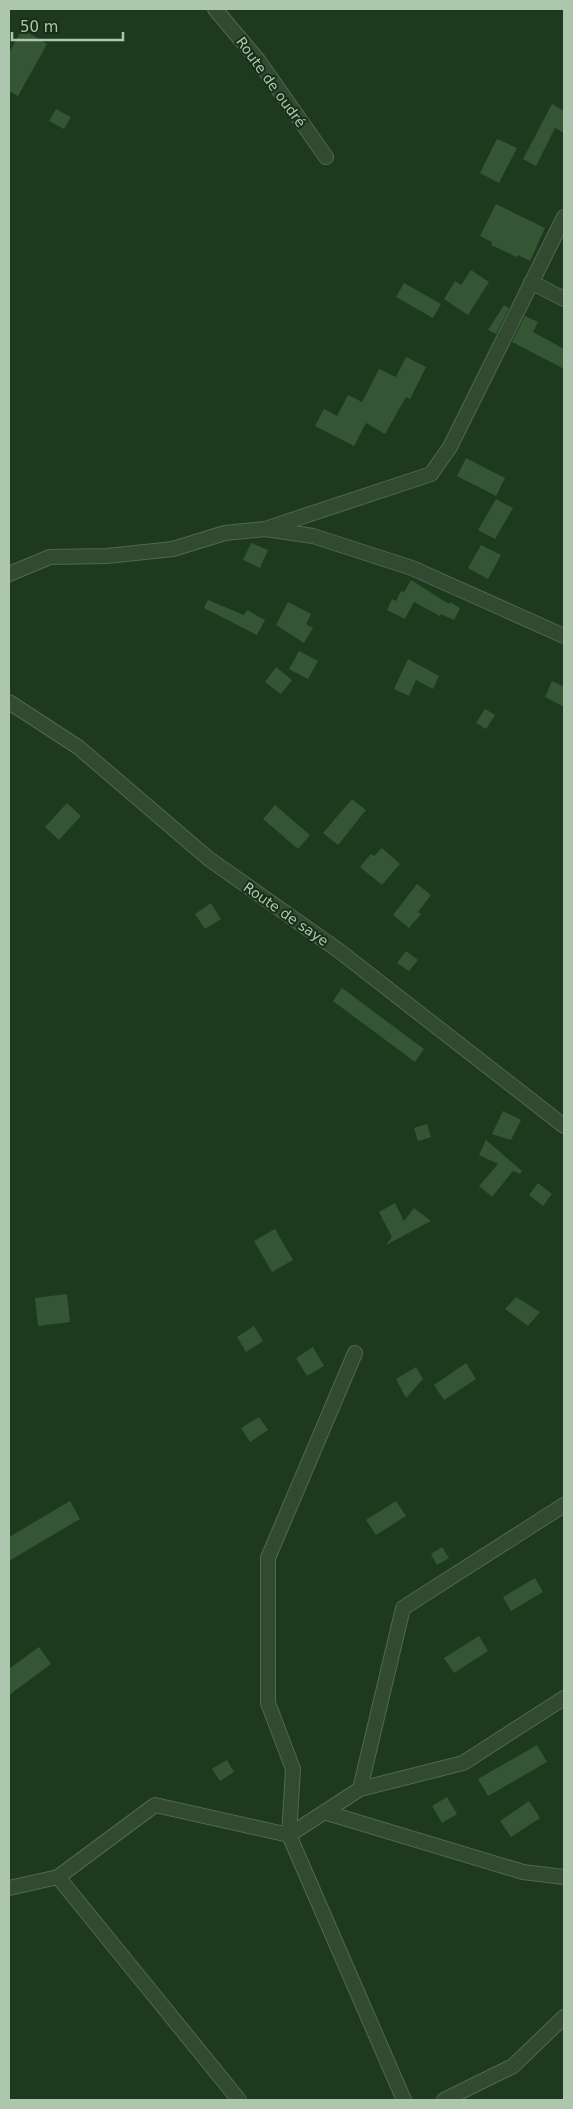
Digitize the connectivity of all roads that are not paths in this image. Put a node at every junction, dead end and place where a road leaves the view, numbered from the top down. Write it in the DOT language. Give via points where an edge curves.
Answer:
graph roads {
  1 [pos="215,9"];
  2 [pos="326,157"];
  3 [pos="564,217"];
  4 [pos="531,282"];
  5 [pos="564,300"];
  6 [pos="265,529"];
  7 [pos="9,574"];
  8 [pos="564,636"];
  9 [pos="9,702"];
  10 [pos="564,1126"];
  11 [pos="355,1353"];
  12 [pos="564,1505"];
  13 [pos="564,1698"];
  14 [pos="360,1789"];
  15 [pos="324,1812"];
  16 [pos="289,1835"];
  17 [pos="58,1877"];
  18 [pos="564,1878"];
  19 [pos="9,1888"];
  20 [pos="564,2017"];
  21 [pos="239,2100"];
  22 [pos="404,2100"];
  23 [pos="444,2100"];
  1 -- 2 [label="street, Route de oudré" via="258,60"];
  3 -- 4 [label="street"];
  4 -- 5 [label="street"];
  4 -- 6 [label="street" via="450,447 430,474"];
  6 -- 7 [label="street" via="225,533 173,549 107,556 50,557"];
  6 -- 8 [label="street" via="313,536 412,568"];
  9 -- 10 [label="street, Route de saye" via="78,747 209,859 338,950"];
  11 -- 16 [label="street" via="268,1558 268,1703 292,1770"];
  12 -- 14 [label="street" via="403,1608"];
  13 -- 14 [label="street" via="463,1763"];
  14 -- 15 [label="street"];
  15 -- 16 [label="street"];
  15 -- 18 [label="street" via="523,1872"];
  16 -- 17 [label="street" via="155,1805"];
  16 -- 22 [label="street"];
  17 -- 19 [label="street"];
  17 -- 21 [label="street"];
  20 -- 23 [label="street" via="513,2066"];
}
